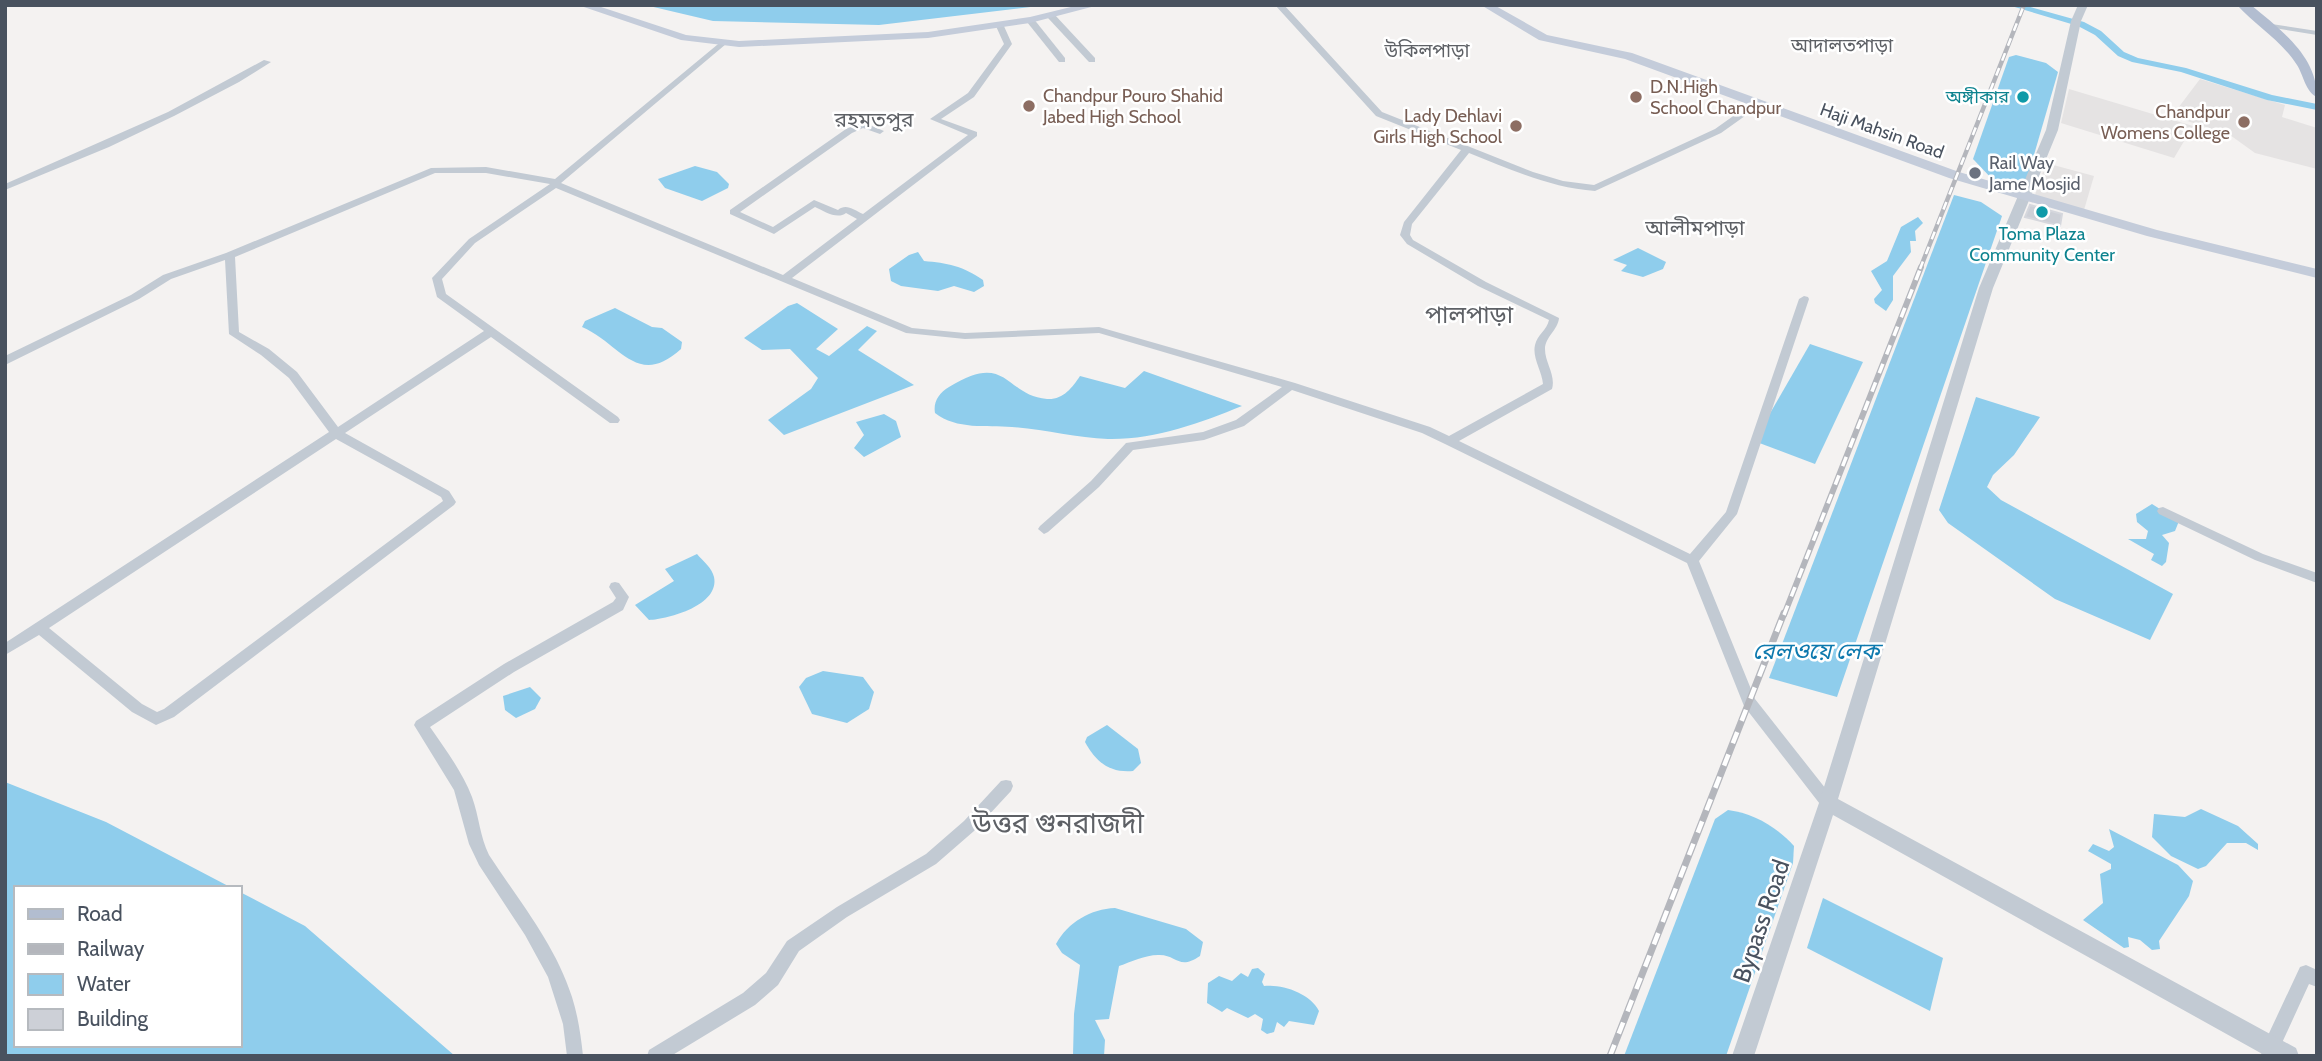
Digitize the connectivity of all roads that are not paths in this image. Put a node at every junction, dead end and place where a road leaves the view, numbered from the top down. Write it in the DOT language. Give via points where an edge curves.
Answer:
graph roads {
  1 [pos="583,5"];
  2 [pos="1094,5"];
  3 [pos="1279,5"];
  4 [pos="1486,5"];
  5 [pos="2083,5"];
  6 [pos="2242,5"];
  7 [pos="1051,16"];
  8 [pos="1030,20"];
  9 [pos="999,24"];
  10 [pos="2268,25"];
  11 [pos="2317,33"];
  12 [pos="723,42"];
  13 [pos="1062,60"];
  14 [pos="1092,60"];
  15 [pos="267,62"];
  16 [pos="2317,93"];
  17 [pos="1756,104"];
  18 [pos="880,131"];
  19 [pos="1467,149"];
  20 [pos="556,183"];
  21 [pos="5,187"];
  22 [pos="2022,195"];
  23 [pos="863,218"];
  24 [pos="230,255"];
  25 [pos="2317,274"];
  26 [pos="783,280"];
  27 [pos="1804,299"];
  28 [pos="491,332"];
  29 [pos="5,360"];
  30 [pos="1291,386"];
  31 [pos="614,420"];
  32 [pos="337,434"];
  33 [pos="1449,441"];
  34 [pos="2163,511"];
  35 [pos="1044,528"];
  36 [pos="1692,560"];
  37 [pos="2317,578"];
  38 [pos="615,587"];
  39 [pos="40,628"];
  40 [pos="5,650"];
  41 [pos="1006,786"];
  42 [pos="1828,803"];
  43 [pos="2317,979"];
  44 [pos="2276,1053"];
  45 [pos="575,1056"];
  46 [pos="655,1056"];
  47 [pos="1743,1056"];
  1 -- 12 [label="main road" via="685,38"];
  2 -- 7 [label="main road"];
  3 -- 19 [label="street" via="1379,114"];
  4 -- 17 [label="main road, Haji Mahsin Road" via="1543,38 1628,56"];
  5 -- 22 [label="street, Bypass Road" via="2052,130"];
  6 -- 10 [label="main road"];
  7 -- 8 [label="main road"];
  7 -- 14 [label="street"];
  8 -- 9 [label="main road"];
  8 -- 13 [label="street"];
  9 -- 12 [label="main road" via="928,35"];
  9 -- 23 [label="street" via="1008,44 982,86 962,104 934,119 974,134"];
  10 -- 11 [label="street"];
  10 -- 16 [label="main road" via="2305,64"];
  12 -- 20 [label="street"];
  15 -- 21 [label="street" via="213,96"];
  17 -- 19 [label="street" via="1718,131 1595,188 1556,182"];
  17 -- 22 [label="main road, Haji Mahsin Road"];
  18 -- 23 [label="street" via="862,125 849,131 733,212 774,231 814,202 839,214 845,209"];
  19 -- 33 [label="street" via="1407,224 1405,235 1482,284 1549,313 1555,323 1540,347 1549,381 1544,391"];
  20 -- 24 [label="street" via="486,170 434,170"];
  20 -- 26 [label="street"];
  20 -- 28 [label="street" via="472,242 437,278 440,295"];
  22 -- 25 [label="main road, Haji Mahsin Road"];
  22 -- 42 [label="street, Bypass Road" via="1986,288"];
  23 -- 26 [label="street"];
  24 -- 29 [label="street" via="167,278"];
  24 -- 32 [label="street" via="234,334 293,375"];
  26 -- 30 [label="street" via="909,331 978,336 1099,330"];
  27 -- 36 [label="street" via="1731,514"];
  28 -- 31 [label="street"];
  28 -- 32 [label="street"];
  30 -- 33 [label="street"];
  30 -- 35 [label="street" via="1240,423 1205,436 1130,446"];
  32 -- 39 [label="street"];
  32 -- 39 [label="street" via="445,494 450,502 169,713 156,719 137,708"];
  33 -- 36 [label="street"];
  34 -- 37 [label="street" via="2259,557"];
  36 -- 42 [label="street" via="1749,702"];
  38 -- 45 [label="street" via="623,597 618,606 421,725 465,799 469,825 483,858 551,962 566,995"];
  39 -- 40 [label="street"];
  41 -- 46 [label="street" via="931,859 793,946 772,979 748,999"];
  42 -- 44 [label="street"];
  42 -- 47 [label="street, Bypass Road"];
  43 -- 44 [label="street" via="2306,973"];
}
